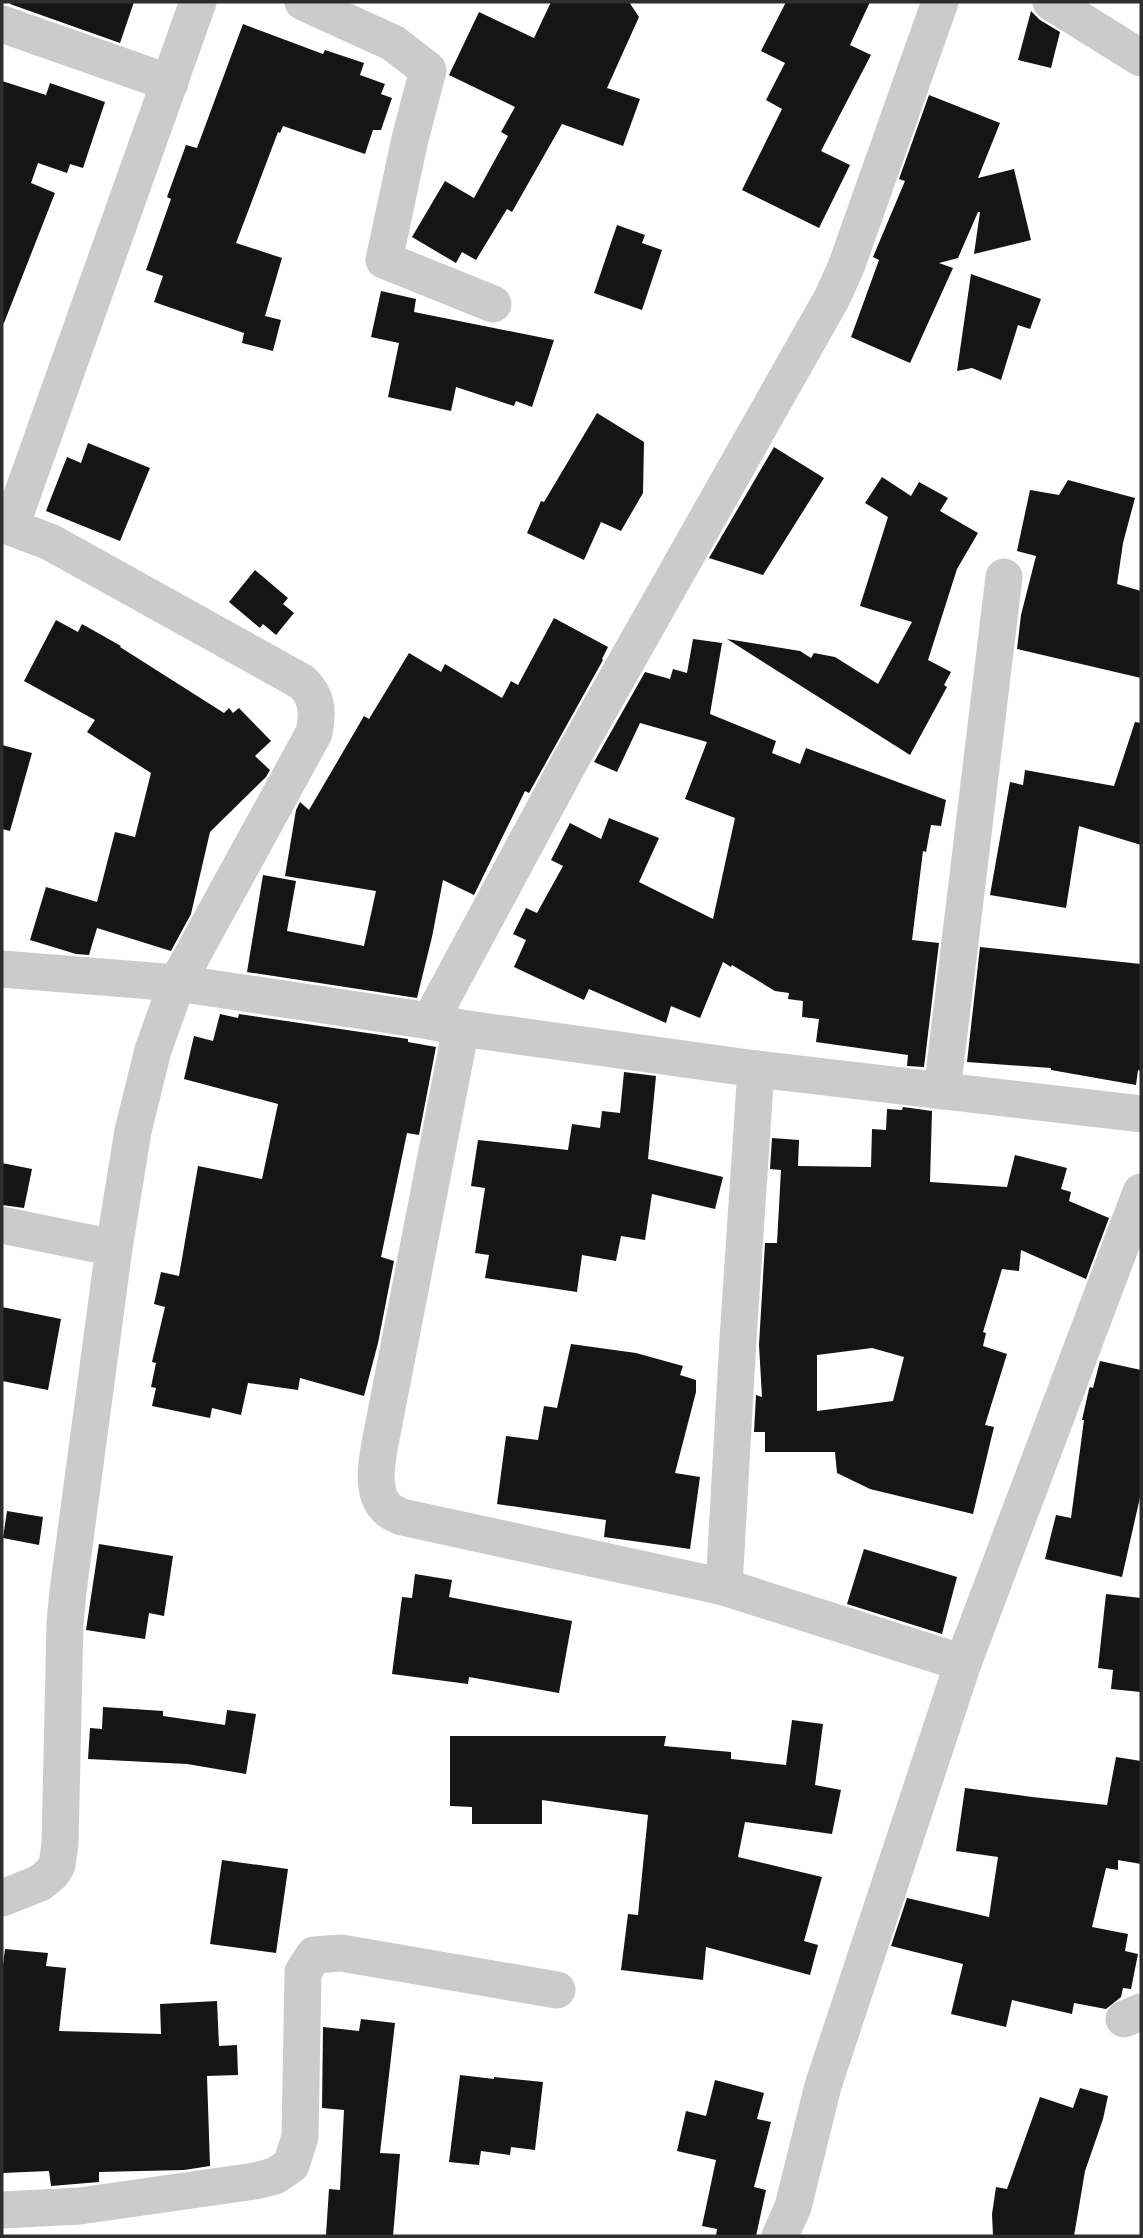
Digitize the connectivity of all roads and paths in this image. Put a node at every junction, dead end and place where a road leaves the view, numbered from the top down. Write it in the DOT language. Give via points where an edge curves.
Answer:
graph roads {
  1 [pos="198,2"];
  2 [pos="940,2"];
  3 [pos="1051,2"];
  4 [pos="323,6"];
  5 [pos="2,24"];
  6 [pos="1141,58"];
  7 [pos="170,83"];
  8 [pos="493,304"];
  9 [pos="6,525"];
  10 [pos="1004,577"];
  11 [pos="2,969"];
  12 [pos="177,983"];
  13 [pos="446,1024"];
  14 [pos="756,1069"];
  15 [pos="942,1091"];
  16 [pos="1141,1115"];
  17 [pos="1141,1192"];
  18 [pos="2,1226"];
  19 [pos="114,1248"];
  20 [pos="724,1587"];
  21 [pos="963,1663"];
  22 [pos="2,1898"];
  23 [pos="557,1990"];
  24 [pos="2,2210"];
  25 [pos="780,2236"];
  1 -- 7 [label="street"];
  2 -- 13 [label="street" via="832,298 569,762"];
  3 -- 6 [label="street"];
  4 -- 8 [label="street" via="393,43 428,70 384,260"];
  5 -- 7 [label="street"];
  7 -- 9 [label="street"];
  9 -- 12 [label="street" via="50,542 302,682 316,702 314,733"];
  10 -- 15 [label="street"];
  11 -- 12 [label="street"];
  12 -- 13 [label="street"];
  12 -- 19 [label="street" via="153,1050 133,1131"];
  13 -- 14 [label="street"];
  13 -- 20 [label="street" via="376,1471 379,1496 391,1512 402,1517"];
  14 -- 15 [label="street"];
  14 -- 20 [label="street"];
  15 -- 16 [label="street"];
  17 -- 21 [label="street"];
  18 -- 19 [label="street"];
  19 -- 22 [label="street" via="65,1623 57,1865 40,1883"];
  20 -- 21 [label="street"];
  21 -- 25 [label="street" via="823,2086 793,2207"];
  23 -- 24 [label="street" via="341,1953 314,1955 303,1972 300,2137 291,2165 275,2176 255,2181 80,2206"];
}
